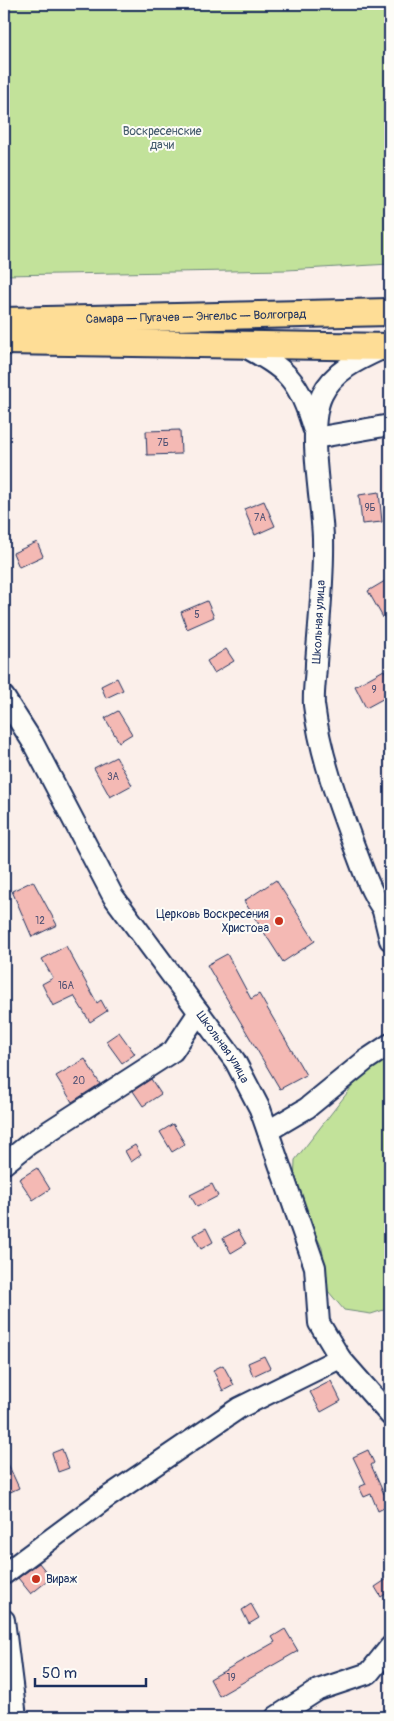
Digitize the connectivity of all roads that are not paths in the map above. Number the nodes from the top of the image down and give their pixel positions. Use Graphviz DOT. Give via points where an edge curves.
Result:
graph roads {
  1 [pos="390,312"];
  2 [pos="4,321"];
  3 [pos="4,341"];
  4 [pos="241,345"];
  5 [pos="388,347"];
  6 [pos="390,425"];
  7 [pos="316,438"];
  8 [pos="4,697"];
  9 [pos="387,914"];
  10 [pos="390,940"];
  11 [pos="199,1012"];
  12 [pos="390,1044"];
  13 [pos="268,1131"];
  14 [pos="4,1164"];
  15 [pos="340,1358"];
  16 [pos="387,1406"];
  17 [pos="4,1574"];
  18 [pos="4,1620"];
  19 [pos="390,1647"];
  20 [pos="16,1717"];
  21 [pos="276,1717"];
  1 -- 2 [label="main road, Самара — Пугачев — Энгельс — Волгоград"];
  3 -- 4 [label="main road, Самара — Пугачев — Энгельс — Волгоград"];
  4 -- 5 [label="main road, Самара — Пугачев — Энгельс — Волгоград"];
  4 -- 7 [label="street" via="272,361 288,375 306,406"];
  5 -- 7 [label="street, Школьная улица" via="350,364 332,380 322,395 317,413"];
  6 -- 7 [label="street"];
  7 -- 9 [label="street, Школьная улица" via="323,539 314,703 327,771 364,873"];
  8 -- 11 [label="street, Школьная улица" via="32,741 114,896"];
  9 -- 10 [label="street, Школьная улица"];
  11 -- 13 [label="street, Школьная улица" via="235,1061"];
  11 -- 14 [label="street" via="173,1051 29,1144"];
  12 -- 13 [label="street" via="307,1108"];
  13 -- 15 [label="street, Школьная улица" via="315,1267 319,1323"];
  15 -- 16 [label="street, Школьная улица"];
  15 -- 17 [label="street" via="239,1408"];
  18 -- 20 [label="street"];
  19 -- 21 [label="street" via="369,1673 318,1690"];
}
